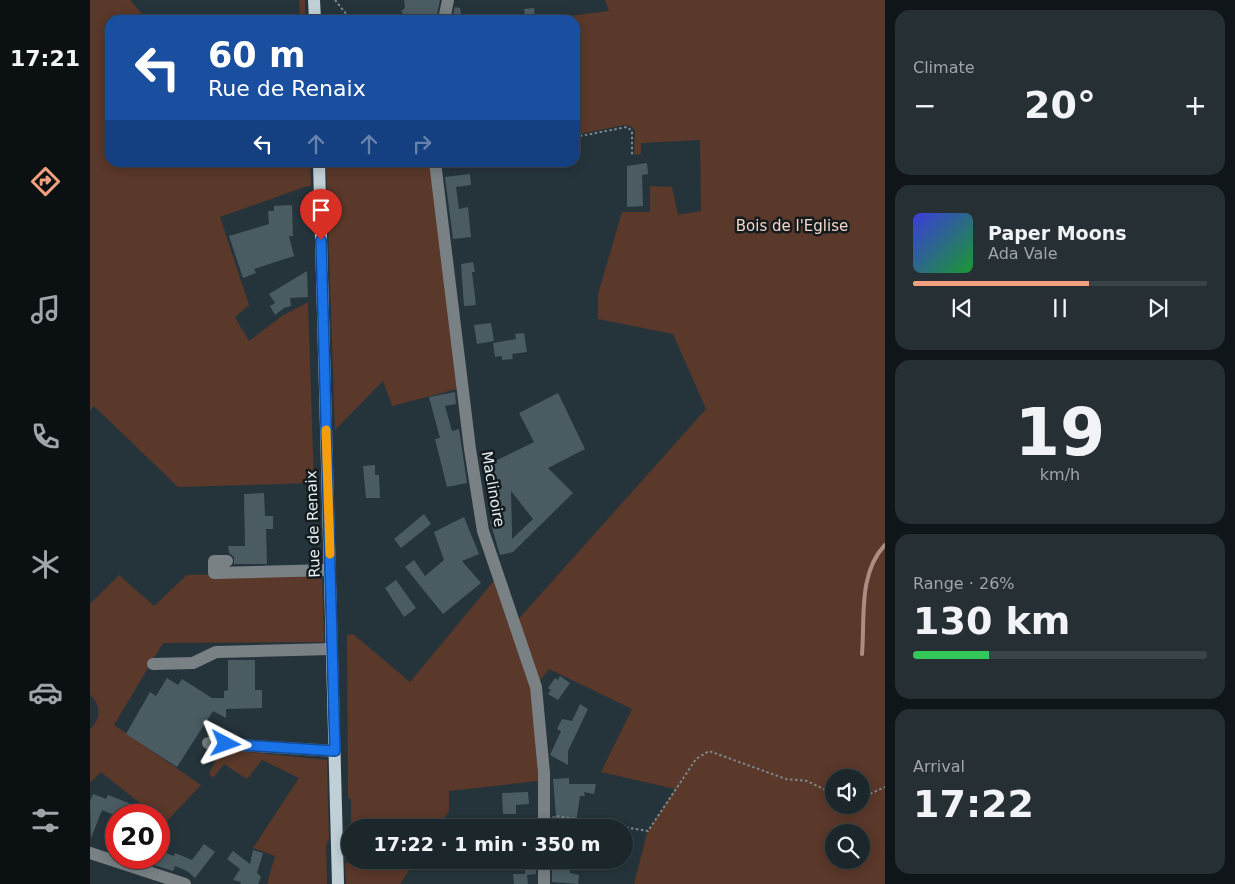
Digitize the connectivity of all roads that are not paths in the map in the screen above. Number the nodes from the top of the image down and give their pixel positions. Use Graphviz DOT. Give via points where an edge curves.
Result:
graph roads {
  1 [pos="314,0"];
  2 [pos="448,0"];
  3 [pos="314,15"];
  4 [pos="445,15"];
  5 [pos="319,167"];
  6 [pos="436,167"];
  7 [pos="227,561"];
  8 [pos="330,570"];
  9 [pos="332,649"];
  10 [pos="153,664"];
  11 [pos="208,743"];
  12 [pos="335,751"];
  13 [pos="544,819"];
  14 [pos="90,852"];
  15 [pos="544,869"];
  16 [pos="185,884"];
  17 [pos="338,884"];
  18 [pos="544,884"];
  1 -- 3 [label="main road"];
  2 -- 4 [label="street"];
  5 -- 8 [label="main road, Rue de Renaix"];
  6 -- 13 [label="street, Maclinoire" via="483,531 536,687 544,773"];
  7 -- 8 [label="street" via="214,561 214,573"];
  8 -- 9 [label="main road, Rue de Renaix"];
  9 -- 10 [label="street" via="216,652 193,663"];
  9 -- 12 [label="main road, Rue de Renaix"];
  11 -- 12 [label="street"];
  12 -- 17 [label="main road, Rue de Renaix"];
  14 -- 16 [label="street"];
  15 -- 18 [label="street"];
}
